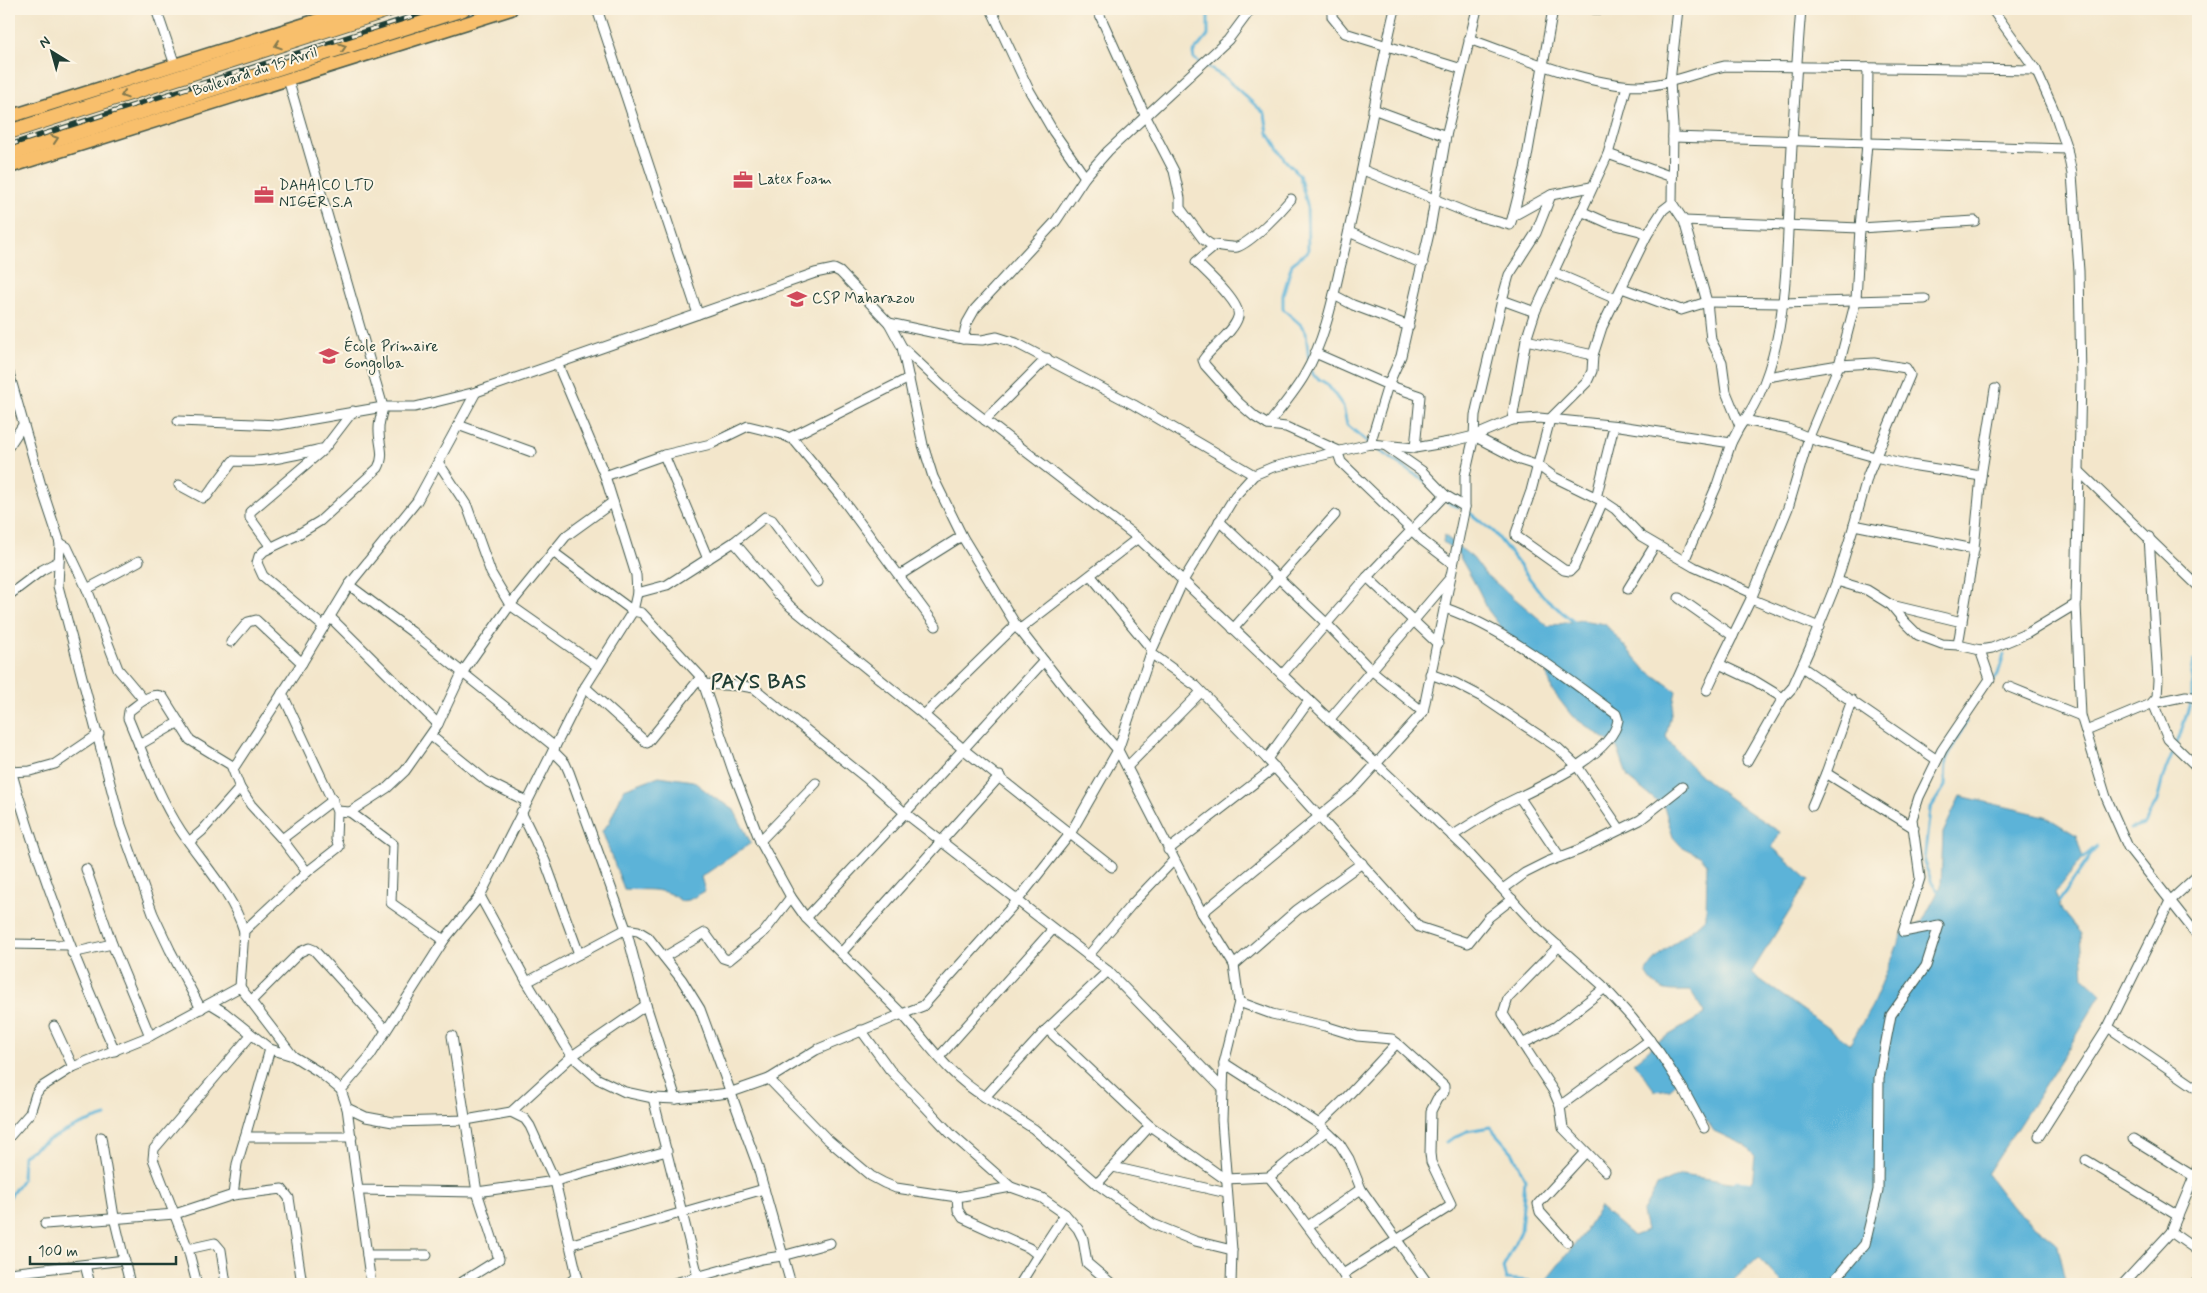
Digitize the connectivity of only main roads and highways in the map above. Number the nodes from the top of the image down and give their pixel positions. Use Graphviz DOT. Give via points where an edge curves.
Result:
graph roads {
  1 [pos="353,9"];
  2 [pos="391,9"];
  3 [pos="463,9"];
  4 [pos="511,9"];
  5 [pos="9,117"];
  6 [pos="9,132"];
  7 [pos="9,154"];
  8 [pos="9,167"];
  1 -- 5 [label="main road, Boulevard du 15 Avril"];
  2 -- 6 [label="highway, Boulevard du 15 Avril, one-way"];
  7 -- 3 [label="highway, Boulevard du 15 Avril, one-way"];
  4 -- 8 [label="main road, Boulevard du 15 Avril"];
}
